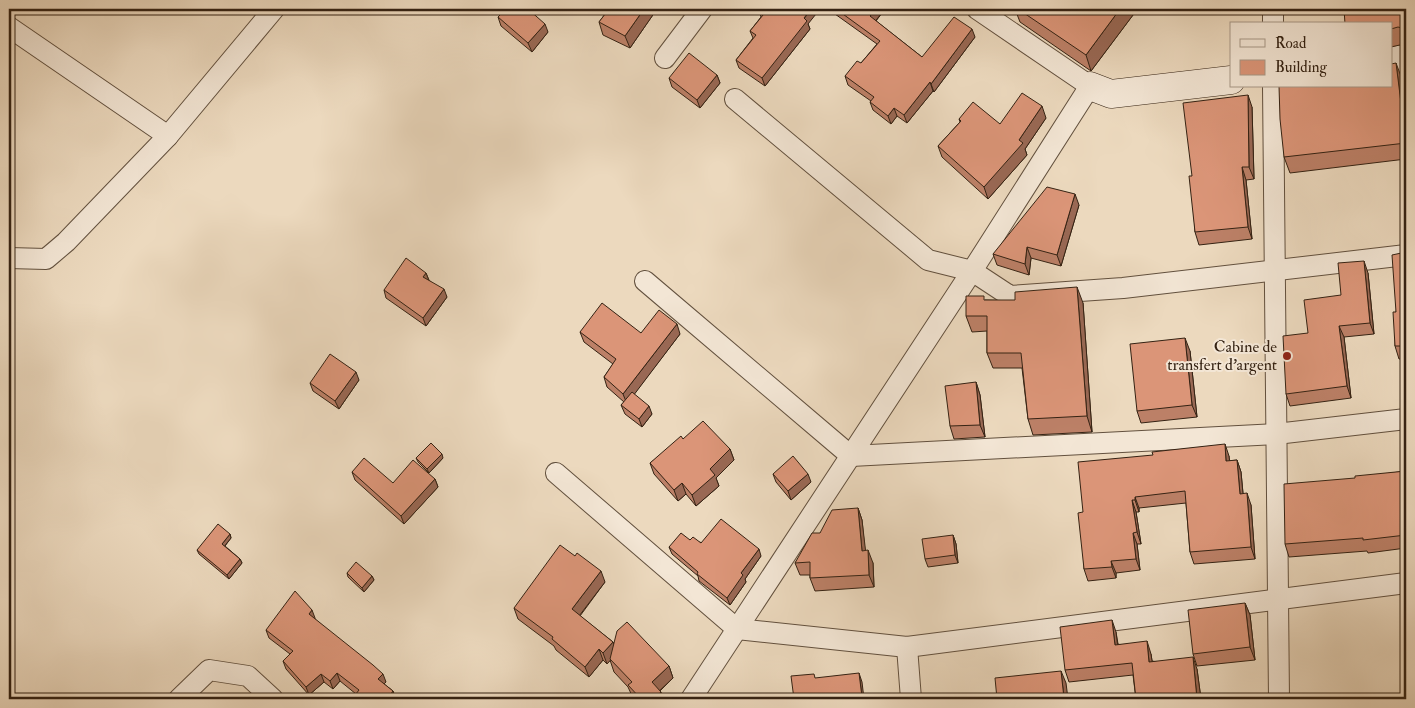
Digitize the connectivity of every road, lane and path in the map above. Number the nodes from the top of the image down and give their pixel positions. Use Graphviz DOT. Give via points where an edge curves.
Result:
graph roads {
  1 [pos="274,9"];
  2 [pos="702,9"];
  3 [pos="977,9"];
  4 [pos="1273,9"];
  5 [pos="1273,22"];
  6 [pos="9,27"];
  7 [pos="665,58"];
  8 [pos="1406,59"];
  9 [pos="1392,61"];
  10 [pos="1230,80"];
  11 [pos="1090,86"];
  12 [pos="1273,88"];
  13 [pos="735,100"];
  14 [pos="168,136"];
  15 [pos="1406,254"];
  16 [pos="9,258"];
  17 [pos="1275,269"];
  18 [pos="972,271"];
  19 [pos="645,281"];
  20 [pos="1406,419"];
  21 [pos="1276,434"];
  22 [pos="851,456"];
  23 [pos="556,473"];
  24 [pos="1406,583"];
  25 [pos="1278,598"];
  26 [pos="737,629"];
  27 [pos="907,647"];
  28 [pos="179,699"];
  29 [pos="273,699"];
  30 [pos="691,699"];
  31 [pos="911,699"];
  32 [pos="1279,699"];
  1 -- 14 [label="street"];
  2 -- 7 [label="street"];
  3 -- 11 [label="street"];
  4 -- 5 [label="street"];
  6 -- 14 [label="street"];
  8 -- 9 [label="street"];
  10 -- 11 [label="street" via="1111,94"];
  11 -- 18 [label="street"];
  12 -- 17 [label="street"];
  13 -- 18 [label="street" via="928,260"];
  14 -- 16 [label="street" via="46,259"];
  15 -- 17 [label="street"];
  17 -- 18 [label="street" via="1123,288 1010,296"];
  17 -- 21 [label="street"];
  18 -- 22 [label="street"];
  19 -- 22 [label="street"];
  20 -- 21 [label="street"];
  21 -- 22 [label="street"];
  21 -- 25 [label="street"];
  22 -- 26 [label="street"];
  23 -- 26 [label="street"];
  24 -- 25 [label="street"];
  25 -- 27 [label="street"];
  25 -- 32 [label="street"];
  26 -- 27 [label="street"];
  26 -- 30 [label="street"];
  27 -- 31 [label="street"];
  28 -- 29 [label="street" via="209,670 248,676"];
}
